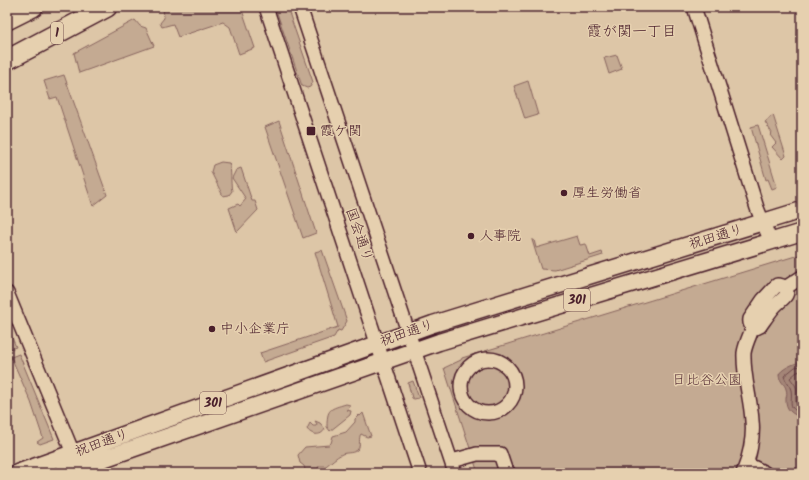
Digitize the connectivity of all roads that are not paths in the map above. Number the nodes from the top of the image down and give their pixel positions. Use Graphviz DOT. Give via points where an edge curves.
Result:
graph roads {
  1 [pos="33,7"];
  2 [pos="107,7"];
  3 [pos="266,7"];
  4 [pos="300,7"];
  5 [pos="694,7"];
  6 [pos="7,20"];
  7 [pos="7,60"];
  8 [pos="802,210"];
  9 [pos="763,222"];
  10 [pos="802,232"];
  11 [pos="771,242"];
  12 [pos="802,277"];
  13 [pos="7,293"];
  14 [pos="408,332"];
  15 [pos="378,343"];
  16 [pos="414,350"];
  17 [pos="384,360"];
  18 [pos="481,360"];
  19 [pos="88,461"];
  20 [pos="453,467"];
  21 [pos="745,468"];
  22 [pos="17,473"];
  23 [pos="63,473"];
  24 [pos="420,473"];
  25 [pos="509,473"];
  26 [pos="764,473"];
  1 -- 6 [label="highway"];
  2 -- 7 [label="highway, 1"];
  3 -- 15 [label="street, 国会通り"];
  4 -- 14 [label="street, 国会通り"];
  5 -- 9 [label="street"];
  8 -- 9 [label="main road, 祝田通り / 301"];
  9 -- 11 [label="street"];
  9 -- 14 [label="main road, 祝田通り / 301"];
  10 -- 11 [label="main road, 祝田通り / 301"];
  11 -- 16 [label="main road, 祝田通り / 301"];
  12 -- 21 [label="street" via="785,288 777,285 763,300 749,322 753,327 744,352 745,378 753,423"];
  13 -- 19 [label="street"];
  14 -- 15 [label="main road, 祝田通り / 301"];
  14 -- 16 [label="street, 国会通り"];
  15 -- 17 [label="street, 国会通り"];
  15 -- 19 [label="main road, 祝田通り / 301"];
  16 -- 17 [label="main road, 祝田通り / 301"];
  16 -- 20 [label="street"];
  17 -- 19 [label="main road, 祝田通り / 301"];
  17 -- 24 [label="street, 国会通り"];
  18 -- 18 [label="street" via="500,362 514,379 515,389 512,398 497,412 487,413 472,408 465,401 461,391 466,371 472,364"];
  19 -- 22 [label="main road, 祝田通り / 301"];
  19 -- 23 [label="main road, 祝田通り / 301"];
  20 -- 25 [label="street" via="477,454 500,454"];
  21 -- 26 [label="street"];
}
